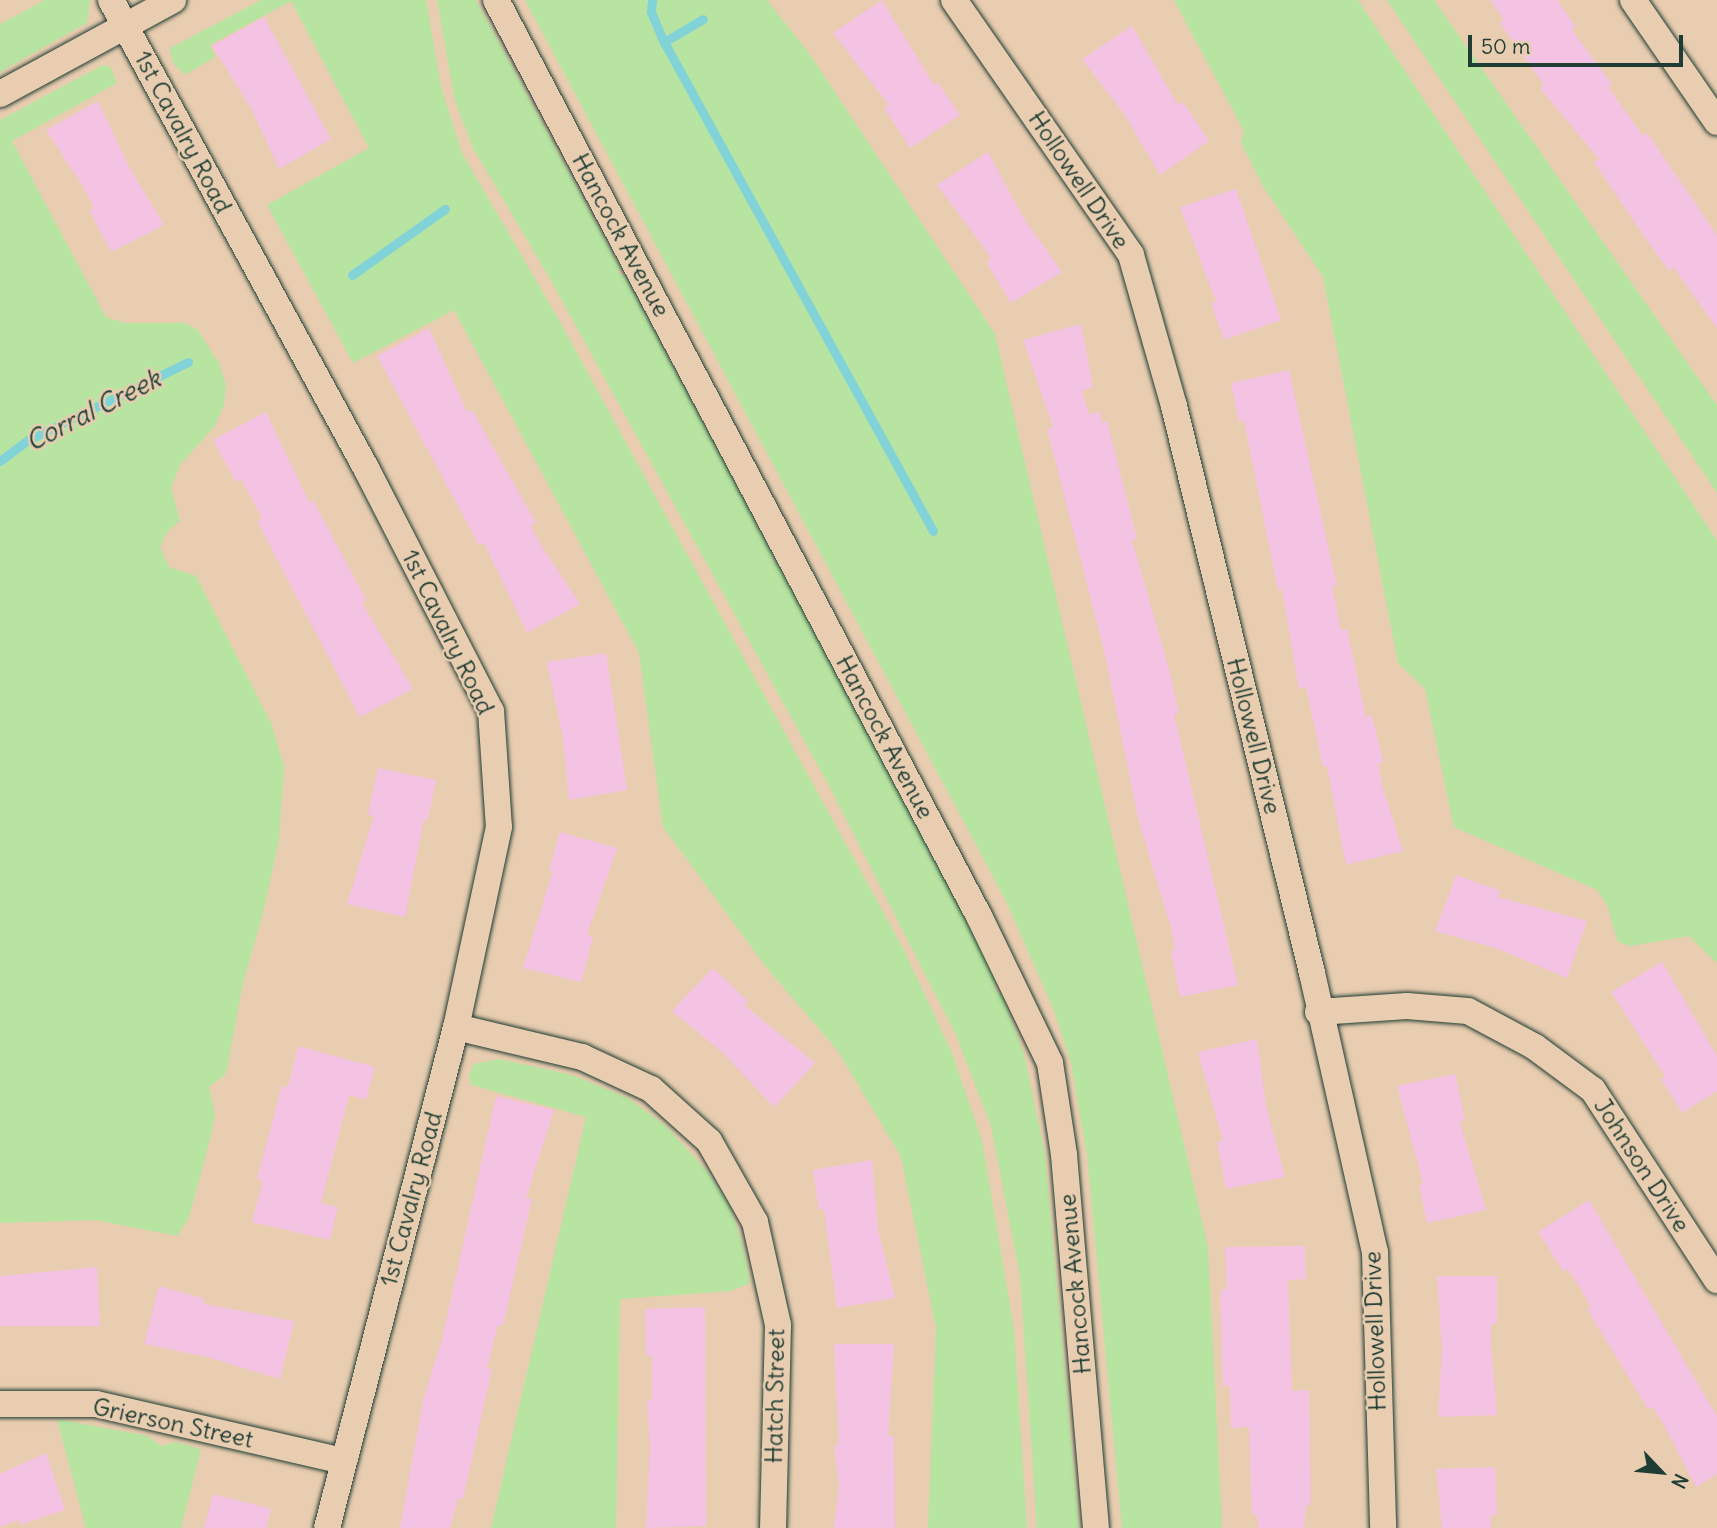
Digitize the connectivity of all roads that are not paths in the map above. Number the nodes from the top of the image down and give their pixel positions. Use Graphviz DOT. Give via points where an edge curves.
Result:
graph roads {
  1 [pos="111,0"];
  2 [pos="173,0"];
  3 [pos="496,0"];
  4 [pos="954,0"];
  5 [pos="1633,0"];
  6 [pos="127,26"];
  7 [pos="0,94"];
  8 [pos="1717,122"];
  9 [pos="1318,1012"];
  10 [pos="456,1027"];
  11 [pos="1717,1280"];
  12 [pos="0,1404"];
  13 [pos="343,1461"];
  14 [pos="327,1528"];
  15 [pos="773,1528"];
  16 [pos="1096,1528"];
  17 [pos="1383,1528"];
  1 -- 6 [label="street, 1st Cavalry Road"];
  2 -- 6 [label="street"];
  3 -- 16 [label="street, Hancock Avenue" via="966,892 1050,1063 1064,1155"];
  4 -- 9 [label="street, Hollowell Drive" via="1131,255 1177,419"];
  5 -- 8 [label="street"];
  6 -- 7 [label="street"];
  6 -- 10 [label="street, 1st Cavalry Road" via="491,711 499,827"];
  9 -- 11 [label="street, Johnson Drive" via="1407,1006 1468,1011 1535,1047 1593,1090"];
  9 -- 17 [label="street, Hollowell Drive" via="1375,1252"];
  10 -- 13 [label="street, 1st Cavalry Road"];
  10 -- 15 [label="street, Hatch Street" via="582,1057 651,1089 709,1141 755,1222 778,1325"];
  12 -- 13 [label="street, Grierson Street" via="96,1404"];
  13 -- 14 [label="street, 1st Cavalry Road"];
}
